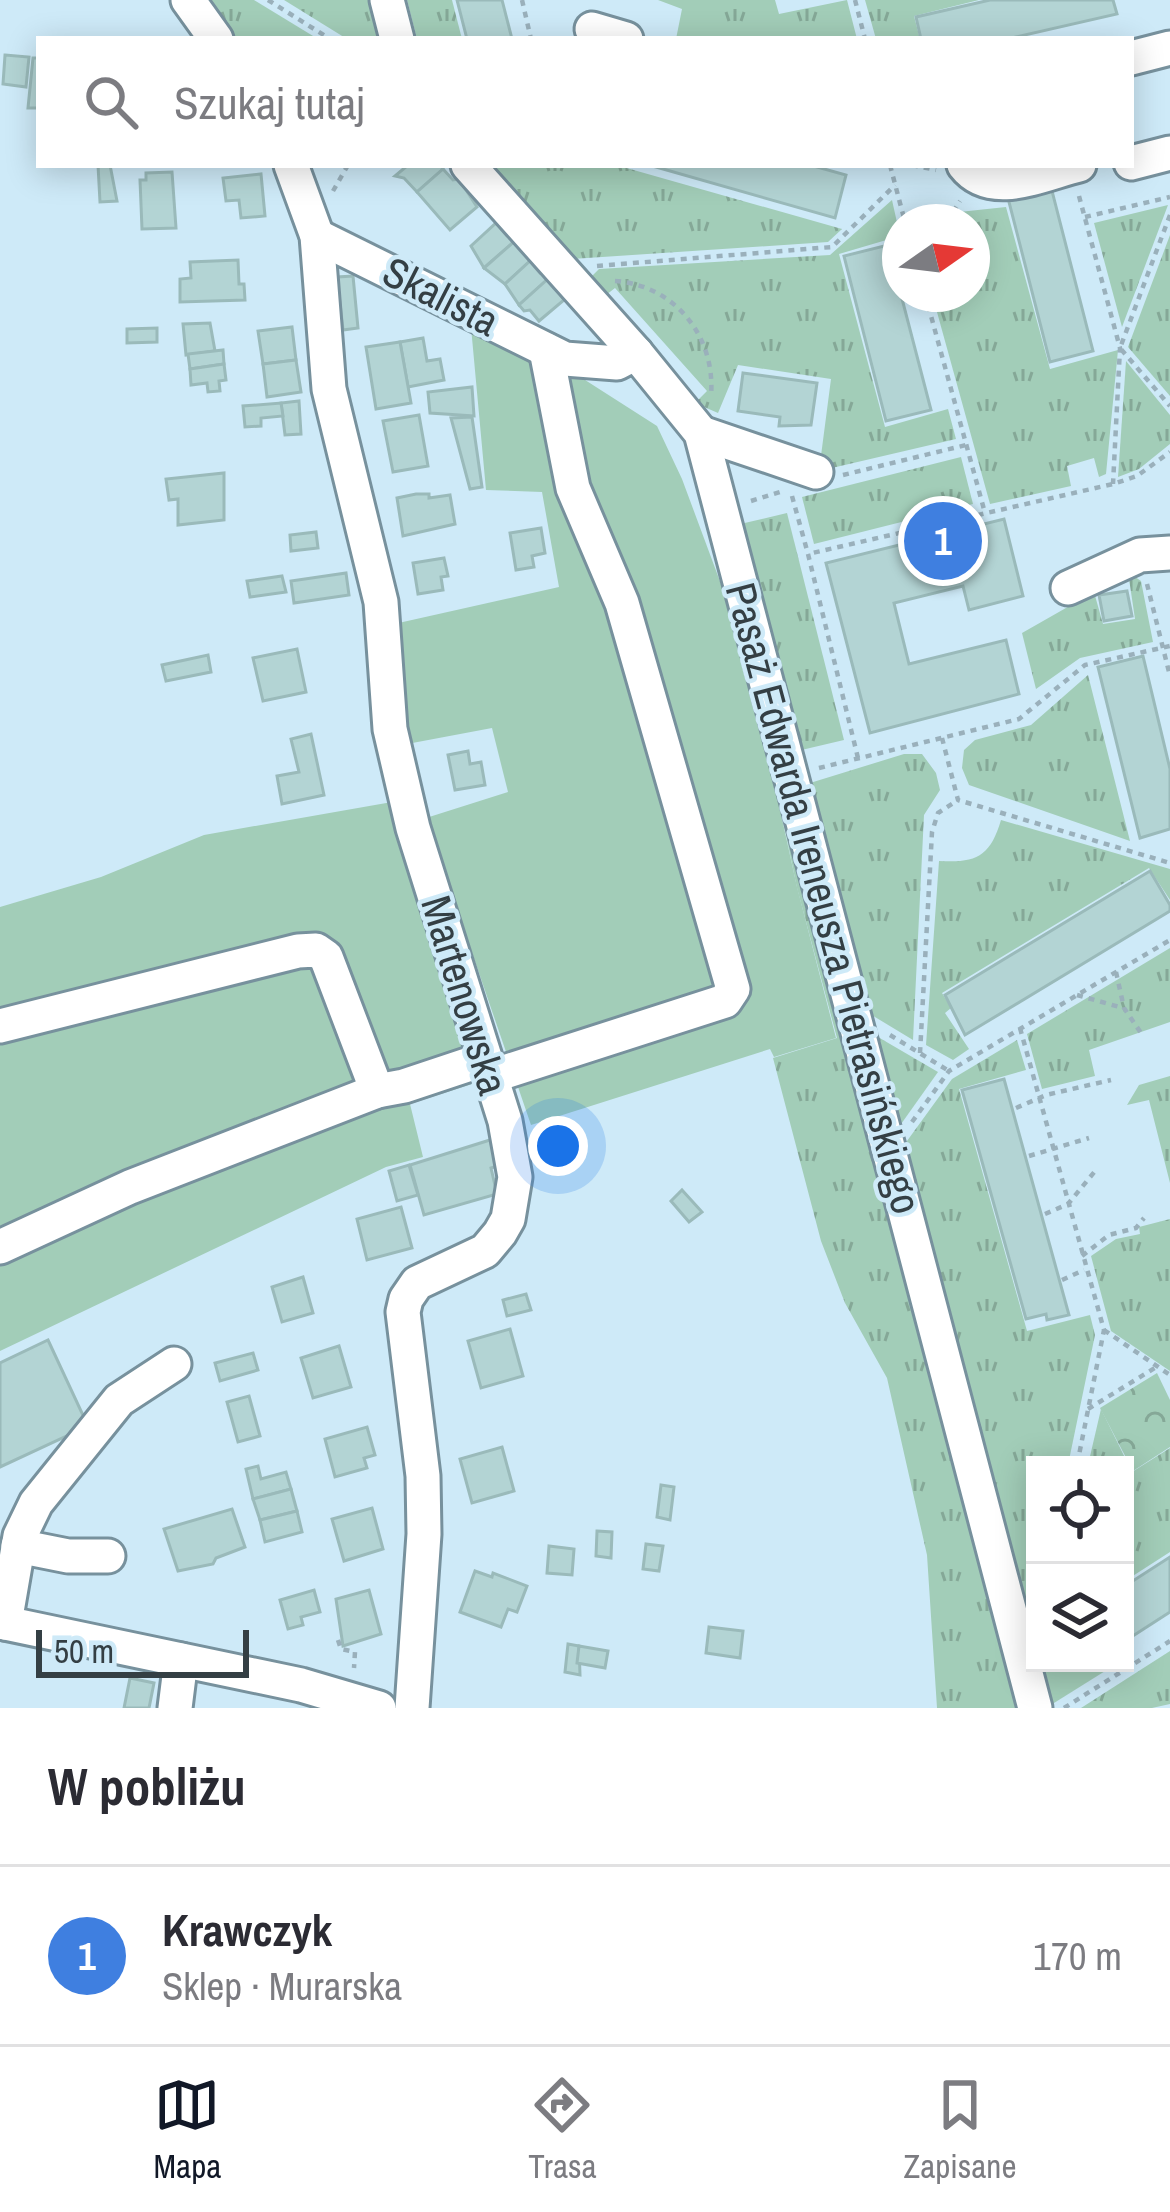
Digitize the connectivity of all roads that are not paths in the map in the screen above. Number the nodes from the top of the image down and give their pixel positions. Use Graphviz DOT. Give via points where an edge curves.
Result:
graph roads {
  1 [pos="188,0"];
  2 [pos="387,0"];
  3 [pos="592,29"];
  4 [pos="214,36"];
  5 [pos="396,36"];
  6 [pos="616,36"];
  7 [pos="1170,48"];
  8 [pos="1134,57"];
  9 [pos="1170,153"];
  10 [pos="1134,162"];
  11 [pos="292,168"];
  12 [pos="471,168"];
  13 [pos="966,168"];
  14 [pos="1070,168"];
  15 [pos="317,236"];
  16 [pos="546,350"];
  17 [pos="636,353"];
  18 [pos="701,433"];
  19 [pos="803,481"];
  20 [pos="1155,554"];
  21 [pos="1069,588"];
  22 [pos="0,1025"];
  23 [pos="488,1068"];
  24 [pos="377,1091"];
  25 [pos="0,1247"];
  26 [pos="174,1364"];
  27 [pos="11,1552"];
  28 [pos="108,1556"];
  29 [pos="2,1622"];
  30 [pos="181,1660"];
  31 [pos="299,1696"];
  32 [pos="175,1708"];
  33 [pos="379,1708"];
  34 [pos="412,1708"];
  35 [pos="1035,1708"];
  1 -- 4 [label="street"];
  2 -- 5 [label="street"];
  3 -- 6 [label="street"];
  7 -- 8 [label="street"];
  9 -- 10 [label="street"];
  11 -- 15 [label="street"];
  12 -- 17 [label="street, Pasaż Edwarda Ireneusza Pietrasińskiego"];
  13 -- 14 [label="street" via="1000,184"];
  15 -- 16 [label="street, Skalista"];
  15 -- 23 [label="street, Martenowska" via="329,389 381,602 390,729"];
  16 -- 17 [label="street, Skalista" via="593,363"];
  16 -- 23 [label="street" via="573,488 622,603 733,989 725,1001"];
  17 -- 18 [label="street, Pasaż Edwarda Ireneusza Pietrasińskiego"];
  18 -- 19 [label="street"];
  18 -- 35 [label="street, Pasaż Edwarda Ireneusza Pietrasińskiego"];
  20 -- 21 [label="street"];
  22 -- 24 [label="street" via="316,950 326,957"];
  23 -- 24 [label="street"];
  23 -- 34 [label="street, Martenowska" via="513,1151 508,1219 485,1251 418,1283 403,1312 423,1476"];
  24 -- 25 [label="street"];
  26 -- 27 [label="street" via="119,1400 36,1504"];
  27 -- 28 [label="street"];
  27 -- 29 [label="street"];
  29 -- 30 [label="street"];
  30 -- 31 [label="street"];
  30 -- 32 [label="street"];
  31 -- 33 [label="street"];
}
